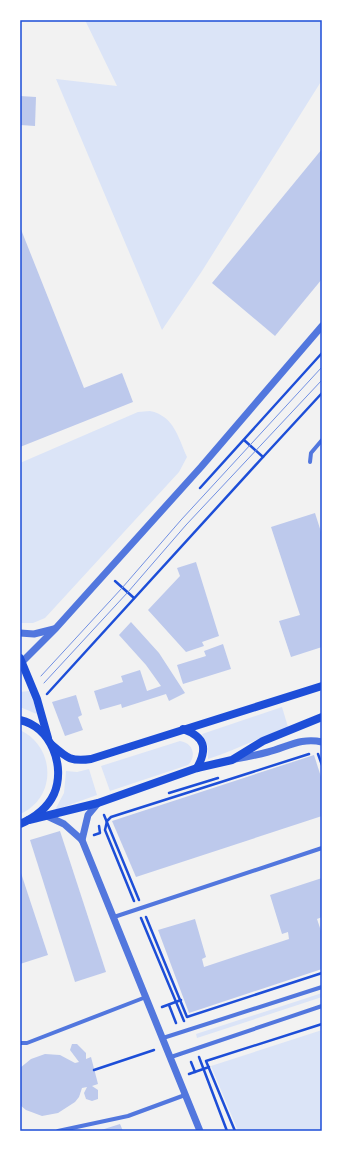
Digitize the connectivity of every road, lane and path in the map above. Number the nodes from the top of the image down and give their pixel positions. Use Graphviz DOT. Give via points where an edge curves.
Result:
graph roads {
  1 [pos="322,326"];
  2 [pos="322,353"];
  3 [pos="322,393"];
  4 [pos="244,440"];
  5 [pos="322,440"];
  6 [pos="240,445"];
  7 [pos="263,457"];
  8 [pos="310,462"];
  9 [pos="115,581"];
  10 [pos="134,598"];
  11 [pos="56,628"];
  12 [pos="20,633"];
  13 [pos="21,661"];
  14 [pos="322,686"];
  15 [pos="44,697"];
  16 [pos="322,717"];
  17 [pos="20,720"];
  18 [pos="183,729"];
  19 [pos="50,742"];
  20 [pos="322,742"];
  21 [pos="321,750"];
  22 [pos="317,751"];
  23 [pos="232,760"];
  24 [pos="322,765"];
  25 [pos="197,768"];
  26 [pos="222,776"];
  27 [pos="161,795"];
  28 [pos="98,803"];
  29 [pos="109,812"];
  30 [pos="104,815"];
  31 [pos="47,816"];
  32 [pos="101,819"];
  33 [pos="29,820"];
  34 [pos="107,821"];
  35 [pos="99,823"];
  36 [pos="20,824"];
  37 [pos="91,836"];
  38 [pos="82,840"];
  39 [pos="322,848"];
  40 [pos="140,901"];
  41 [pos="137,909"];
  42 [pos="146,915"];
  43 [pos="114,917"];
  44 [pos="322,973"];
  45 [pos="322,987"];
  46 [pos="146,997"];
  47 [pos="181,1000"];
  48 [pos="176,1002"];
  49 [pos="169,1005"];
  50 [pos="322,1006"];
  51 [pos="160,1008"];
  52 [pos="322,1024"];
  53 [pos="177,1026"];
  54 [pos="186,1026"];
  55 [pos="163,1038"];
  56 [pos="20,1043"];
  57 [pos="166,1046"];
  58 [pos="198,1055"];
  59 [pos="171,1056"];
  60 [pos="191,1062"];
  61 [pos="209,1067"];
  62 [pos="204,1069"];
  63 [pos="94,1070"];
  64 [pos="195,1072"];
  65 [pos="187,1075"];
  66 [pos="185,1095"];
  67 [pos="58,1131"];
  68 [pos="200,1131"];
  69 [pos="227,1131"];
  70 [pos="235,1131"];
  1 -- 11 [label="street" via="201,467"];
  2 -- 4 [label="path"];
  3 -- 7 [label="path"];
  4 -- 6 [label="path"];
  4 -- 7 [label="path"];
  5 -- 8 [label="street" via="311,453"];
  7 -- 10 [label="path"];
  9 -- 10 [label="path"];
  10 -- 15 [label="path"];
  11 -- 12 [label="street" via="34,634"];
  11 -- 13 [label="street"];
  13 -- 19 [label="main road"];
  14 -- 18 [label="main road"];
  16 -- 23 [label="main road" via="263,741"];
  17 -- 19 [label="main road" via="38,729"];
  18 -- 19 [label="main road" via="84,760 68,758"];
  18 -- 25 [label="main road" via="200,737 203,744 204,752"];
  19 -- 33 [label="main road" via="57,758 58,776 54,794 44,809"];
  20 -- 23 [label="street" via="302,740 268,752"];
  21 -- 22 [label="path"];
  22 -- 24 [label="path"];
  22 -- 34 [label="path" via="111,817"];
  23 -- 25 [label="main road"];
  25 -- 28 [label="main road"];
  26 -- 27 [label="path"];
  28 -- 31 [label="main road"];
  28 -- 38 [label="street" via="88,815"];
  29 -- 30 [label="path"];
  30 -- 32 [label="path"];
  30 -- 34 [label="path"];
  31 -- 33 [label="main road"];
  31 -- 38 [label="street" via="64,824"];
  33 -- 36 [label="main road"];
  34 -- 40 [label="path"];
  34 -- 41 [label="path" via="105,830"];
  35 -- 37 [label="path" via="100,833"];
  38 -- 43 [label="street"];
  39 -- 41 [label="street"];
  41 -- 43 [label="street"];
  41 -- 48 [label="path"];
  42 -- 47 [label="path"];
  43 -- 46 [label="street"];
  44 -- 47 [label="path" via="187,1017"];
  45 -- 55 [label="street"];
  46 -- 55 [label="street"];
  46 -- 56 [label="street" via="27,1043"];
  47 -- 48 [label="path"];
  48 -- 49 [label="path"];
  48 -- 54 [label="path"];
  49 -- 51 [label="path"];
  49 -- 53 [label="path"];
  50 -- 59 [label="street"];
  52 -- 61 [label="path" via="206,1061"];
  55 -- 57 [label="street"];
  57 -- 59 [label="street"];
  57 -- 63 [label="path"];
  58 -- 62 [label="path"];
  59 -- 66 [label="street"];
  60 -- 64 [label="path"];
  61 -- 62 [label="path"];
  61 -- 70 [label="path"];
  62 -- 64 [label="path"];
  62 -- 69 [label="path"];
  64 -- 65 [label="path"];
  66 -- 67 [label="street" via="128,1116"];
  66 -- 68 [label="street"];
}
